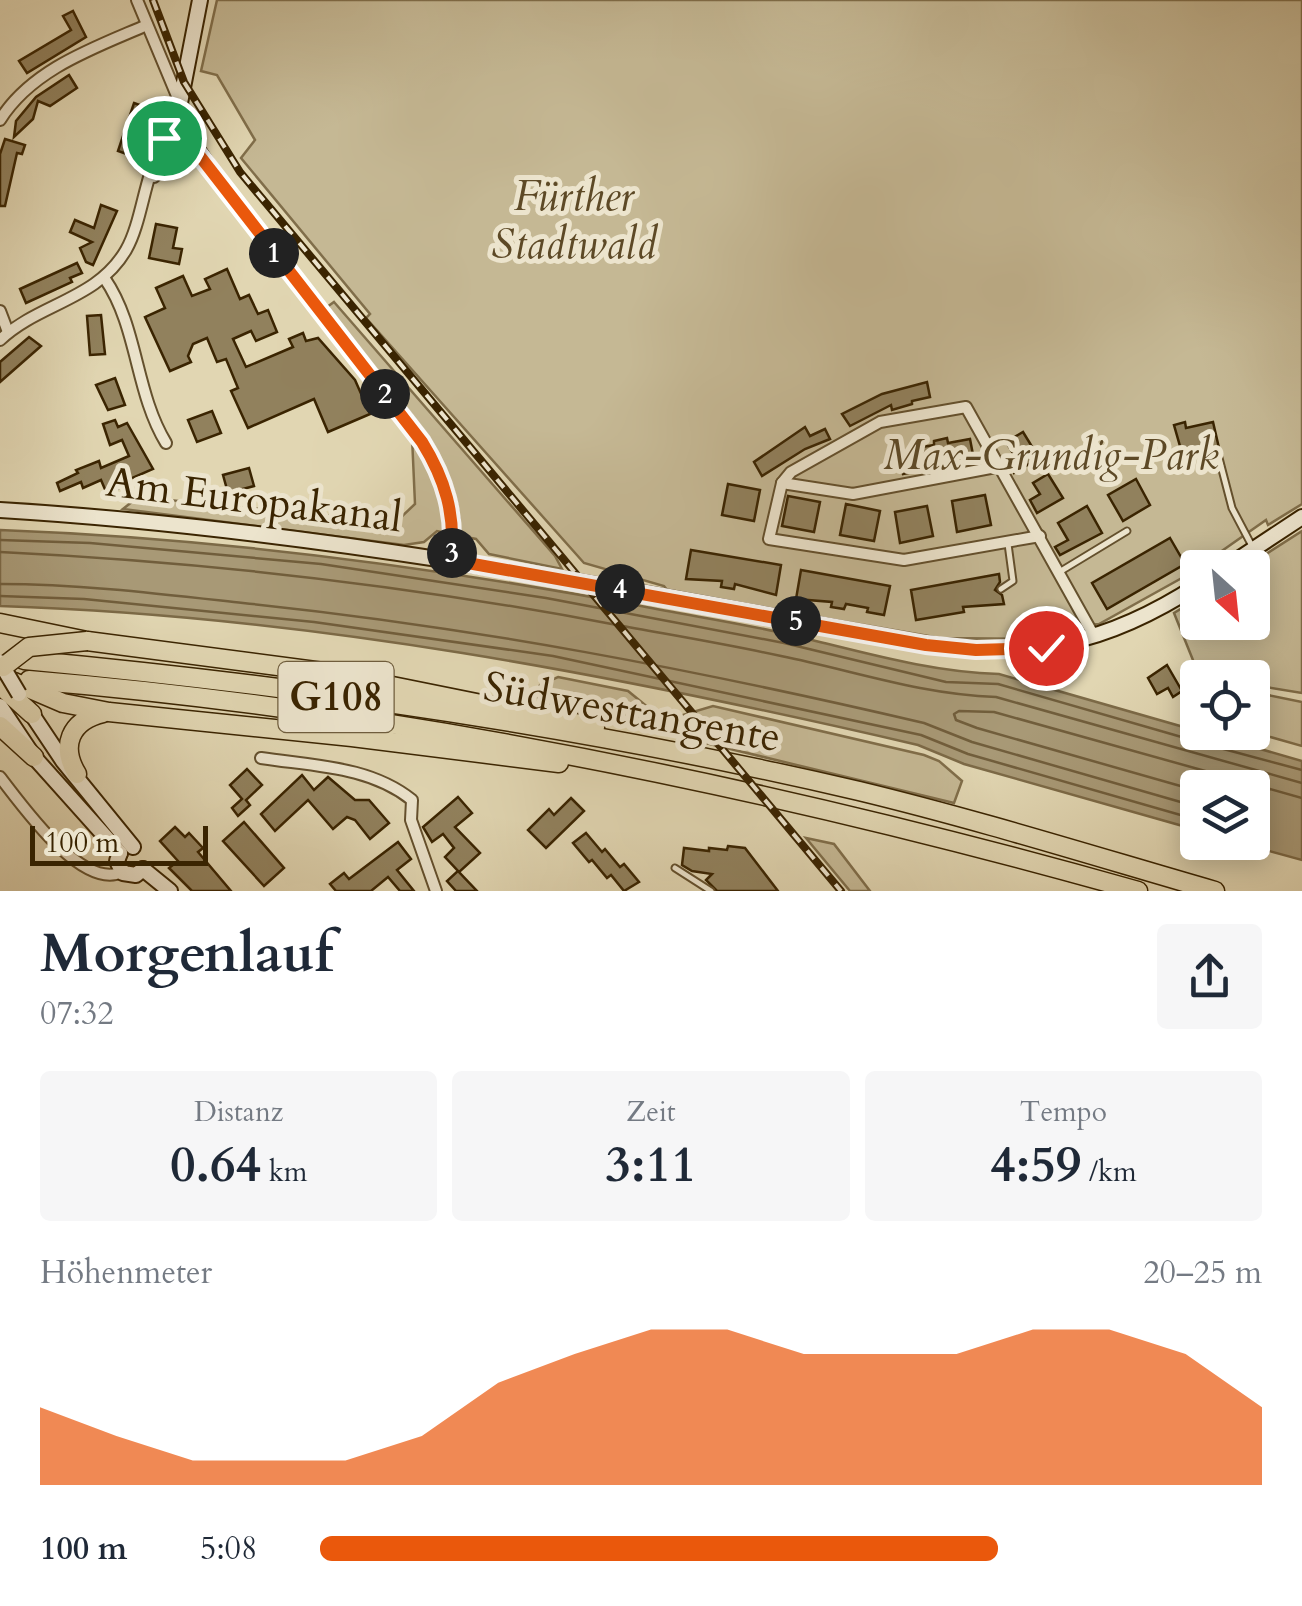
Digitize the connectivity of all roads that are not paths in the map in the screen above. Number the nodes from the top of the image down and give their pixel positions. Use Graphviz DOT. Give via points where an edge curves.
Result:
graph roads {
  1 [pos="137,0"];
  2 [pos="200,0"];
  3 [pos="146,25"];
  4 [pos="180,103"];
  5 [pos="0,120"];
  6 [pos="182,124"];
  7 [pos="162,141"];
  8 [pos="199,155"];
  9 [pos="175,161"];
  10 [pos="150,181"];
  11 [pos="105,279"];
  12 [pos="0,311"];
  13 [pos="4,336"];
  14 [pos="166,443"];
  15 [pos="1219,458"];
  16 [pos="1000,466"];
  17 [pos="782,483"];
  18 [pos="0,510"];
  19 [pos="1302,517"];
  20 [pos="1127,531"];
  21 [pos="1040,536"];
  22 [pos="1008,542"];
  23 [pos="1254,548"];
  24 [pos="1251,550"];
  25 [pos="451,560"];
  26 [pos="1061,570"];
  27 [pos="1001,588"];
  28 [pos="1180,597"];
  29 [pos="0,623"];
  30 [pos="1094,636"];
  31 [pos="90,641"];
  32 [pos="24,660"];
  33 [pos="7,688"];
  34 [pos="109,712"];
  35 [pos="32,714"];
  36 [pos="646,746"];
  37 [pos="34,757"];
  38 [pos="261,758"];
  39 [pos="625,766"];
  40 [pos="77,774"];
  41 [pos="0,777"];
  42 [pos="126,850"];
  43 [pos="675,868"];
  44 [pos="143,869"];
  45 [pos="122,872"];
  46 [pos="170,891"];
  47 [pos="436,891"];
  48 [pos="712,891"];
  49 [pos="1138,891"];
  50 [pos="1215,891"];
  1 -- 3 [label="street"];
  2 -- 4 [label="main road"];
  3 -- 4 [label="street"];
  3 -- 5 [label="street" via="44,76"];
  4 -- 6 [label="main road"];
  6 -- 7 [label="street"];
  6 -- 8 [label="main road"];
  7 -- 9 [label="street"];
  7 -- 10 [label="street"];
  8 -- 9 [label="street"];
  8 -- 25 [label="main road" via="422,442 446,489"];
  9 -- 10 [label="street"];
  10 -- 11 [label="street" via="131,240"];
  11 -- 13 [label="street"];
  11 -- 14 [label="street" via="123,310 150,417"];
  12 -- 13 [label="street"];
  15 -- 23 [label="lane" via="1232,508"];
  16 -- 17 [label="street" via="853,494"];
  16 -- 17 [label="street" via="966,407 880,422"];
  16 -- 21 [label="street"];
  17 -- 22 [label="street" via="769,538 904,560"];
  18 -- 25 [label="main road, Am Europakanal" via="210,527"];
  19 -- 23 [label="main road"];
  20 -- 26 [label="lane"];
  21 -- 22 [label="street"];
  21 -- 26 [label="street"];
  22 -- 27 [label="lane" via="1014,581"];
  23 -- 24 [label="main road"];
  25 -- 30 [label="main road, Am Europakanal" via="926,645 1022,651"];
  26 -- 30 [label="street"];
  28 -- 30 [label="main road, Am Europakanal"];
  29 -- 31 [label="highway, bridge"];
  31 -- 33 [label="highway, bridge" via="28,647"];
  31 -- 36 [label="highway" via="323,672 613,731"];
  32 -- 36 [label="highway, Südwesttangente / G108" via="191,675"];
  33 -- 34 [label="highway"];
  33 -- 35 [label="highway"];
  33 -- 37 [label="highway"];
  33 -- 39 [label="highway, Südwesttangente / G108" via="316,712"];
  34 -- 39 [label="highway" via="546,763"];
  34 -- 40 [label="highway" via="87,718 71,733 67,753"];
  35 -- 40 [label="main road"];
  36 -- 50 [label="highway, Südwesttangente / G108" via="860,792"];
  37 -- 42 [label="main road"];
  38 -- 47 [label="street" via="370,775 412,800 411,820"];
  39 -- 49 [label="highway, Südwesttangente / G108"];
  40 -- 42 [label="main road"];
  41 -- 45 [label="street" via="85,876 108,880"];
  42 -- 44 [label="main road" via="144,855"];
  42 -- 45 [label="main road" via="117,861"];
  43 -- 48 [label="lane"];
  44 -- 45 [label="main road" via="132,876"];
  44 -- 46 [label="main road"];
}
